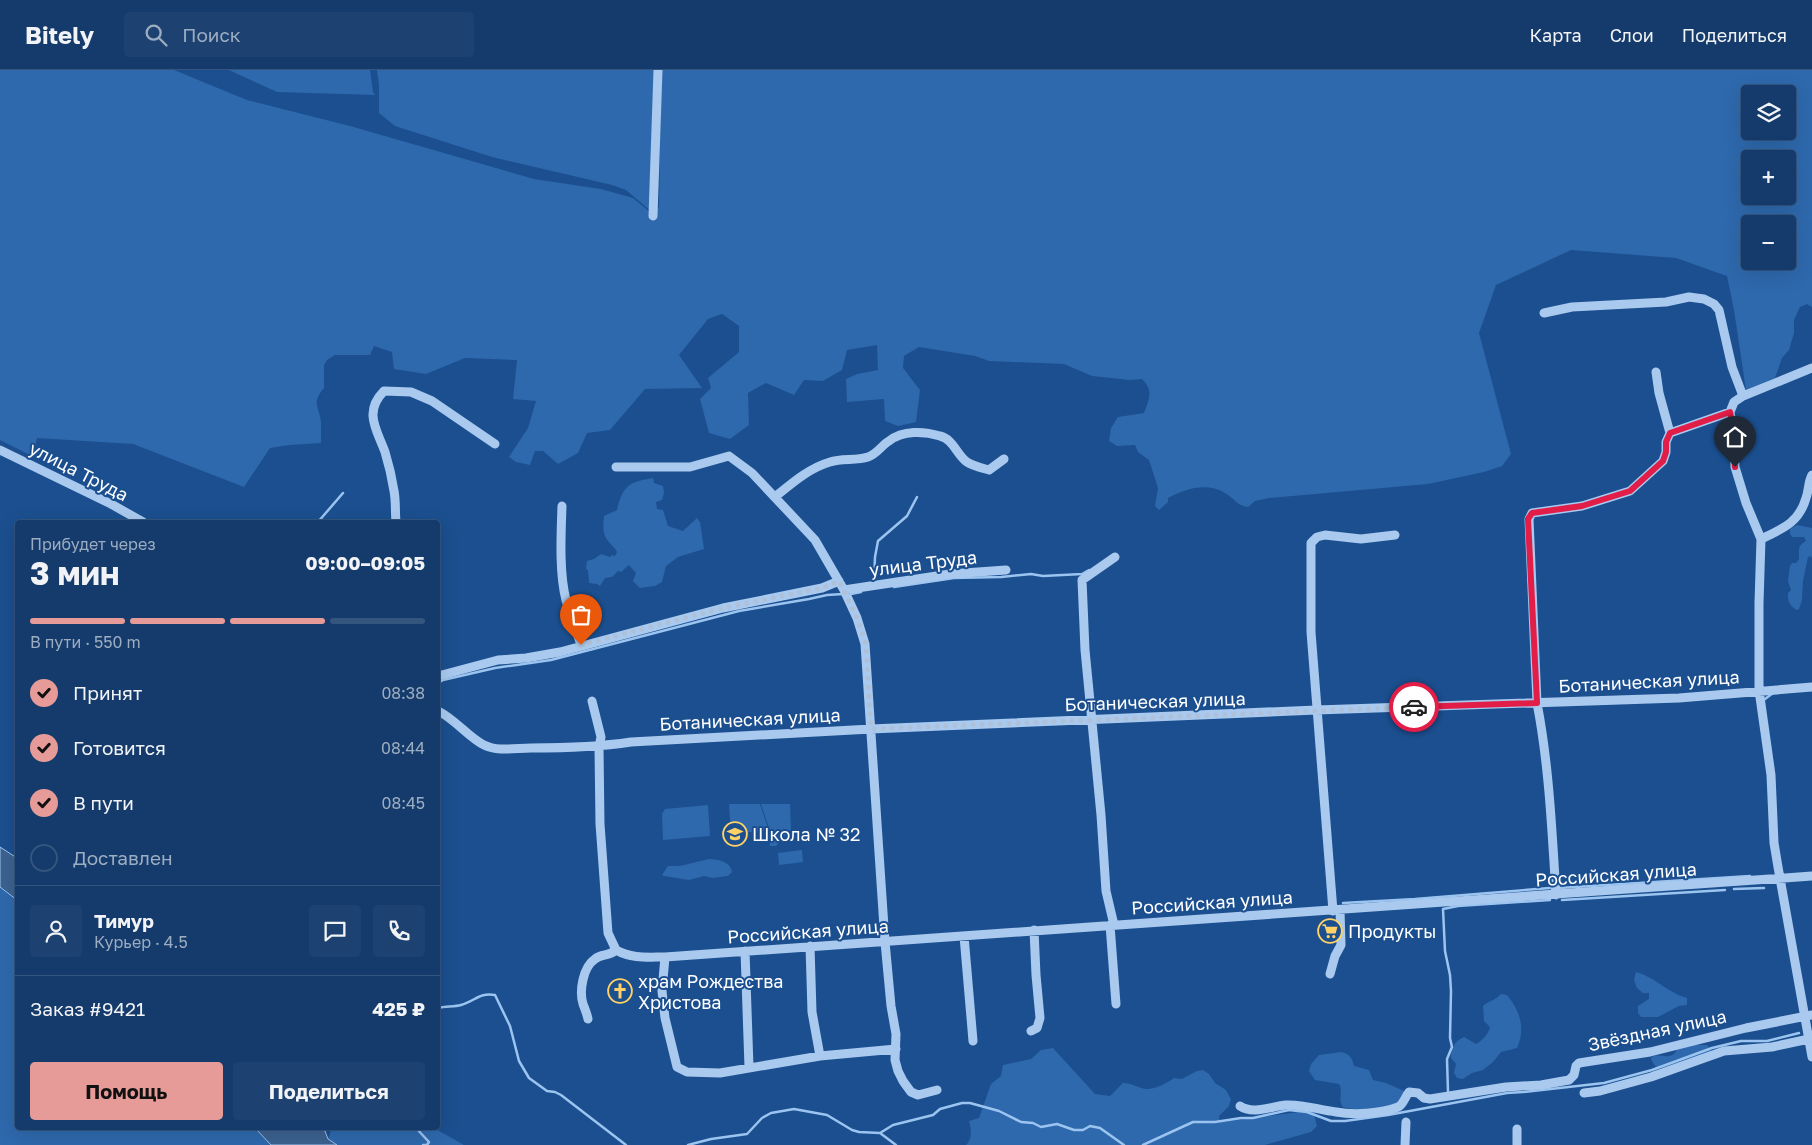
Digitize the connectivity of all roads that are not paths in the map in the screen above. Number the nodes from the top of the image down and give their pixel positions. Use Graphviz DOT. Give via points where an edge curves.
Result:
graph roads {
  1 [pos="658,70"];
  2 [pos="653,216"];
  3 [pos="1544,313"];
  4 [pos="1812,368"];
  5 [pos="1656,372"];
  6 [pos="1743,396"];
  7 [pos="1730,412"];
  8 [pos="1670,433"];
  9 [pos="495,444"];
  10 [pos="0,450"];
  11 [pos="1004,460"];
  12 [pos="616,468"];
  13 [pos="1812,475"];
  14 [pos="775,497"];
  15 [pos="562,506"];
  16 [pos="139,520"];
  17 [pos="396,520"];
  18 [pos="1395,535"];
  19 [pos="1761,539"];
  20 [pos="1115,557"];
  21 [pos="1006,570"];
  22 [pos="839,581"];
  23 [pos="844,590"];
  24 [pos="581,645"];
  25 [pos="440,675"];
  26 [pos="1812,687"];
  27 [pos="1759,690"];
  28 [pos="592,701"];
  29 [pos="1537,703"];
  30 [pos="1316,710"];
  31 [pos="440,712"];
  32 [pos="1091,720"];
  33 [pos="871,729"];
  34 [pos="599,747"];
  35 [pos="1812,876"];
  36 [pos="1780,878"];
  37 [pos="1556,894"];
  38 [pos="1337,910"];
  39 [pos="1112,925"];
  40 [pos="1034,930"];
  41 [pos="964,936"];
  42 [pos="885,942"];
  43 [pos="810,946"];
  44 [pos="616,950"];
  45 [pos="745,951"];
  46 [pos="665,957"];
  47 [pos="1330,974"];
  48 [pos="1116,1004"];
  49 [pos="1808,1015"];
  50 [pos="588,1019"];
  51 [pos="1031,1031"];
  52 [pos="1809,1039"];
  53 [pos="973,1041"];
  54 [pos="896,1049"];
  55 [pos="820,1056"];
  56 [pos="1812,1057"];
  57 [pos="749,1067"];
  58 [pos="938,1090"];
  59 [pos="1584,1093"];
  60 [pos="1240,1106"];
  61 [pos="1406,1122"];
  62 [pos="1517,1129"];
  63 [pos="1406,1145"];
  64 [pos="1517,1145"];
  1 -- 2 [label="street"];
  3 -- 6 [label="street" via="1572,307 1666,302 1689,297 1704,299 1719,310 1732,368"];
  4 -- 6 [label="street"];
  5 -- 8 [label="street"];
  6 -- 7 [label="street" via="1734,402"];
  7 -- 8 [label="street"];
  7 -- 19 [label="street" via="1735,467"];
  8 -- 29 [label="street" via="1663,461 1630,491 1582,506 1532,513 1528,519"];
  9 -- 17 [label="street" via="432,401 411,392 384,391 374,403 373,418 394,492"];
  10 -- 16 [label="street, улица Труда"];
  11 -- 14 [label="street" via="989,470 966,462 942,436 910,432 899,434 877,453 867,457 821,465"];
  12 -- 14 [label="street" via="690,467 729,456 752,473"];
  13 -- 19 [label="street" via="1805,503 1795,520"];
  14 -- 22 [label="street" via="815,540"];
  15 -- 24 [label="street" via="563,582"];
  18 -- 30 [label="street" via="1361,539 1325,535 1311,543 1311,632"];
  19 -- 27 [label="street"];
  20 -- 32 [label="street" via="1082,580"];
  21 -- 23 [label="street, улица Труда" via="950,574"];
  22 -- 23 [label="street"];
  22 -- 24 [label="street" via="822,588 723,608"];
  23 -- 33 [label="street" via="866,644"];
  24 -- 25 [label="street" via="560,652 470,666"];
  26 -- 27 [label="street, Ботаническая улица"];
  27 -- 29 [label="street, Ботаническая улица" via="1679,698"];
  27 -- 36 [label="street"];
  28 -- 34 [label="street" via="601,737"];
  29 -- 30 [label="street, Ботаническая улица"];
  29 -- 37 [label="street"];
  30 -- 32 [label="street, Ботаническая улица"];
  30 -- 38 [label="street"];
  31 -- 34 [label="street, Ботаническая улица" via="484,745 500,749"];
  32 -- 33 [label="street, Ботаническая улица"];
  32 -- 39 [label="street" via="1106,891"];
  33 -- 34 [label="street, Ботаническая улица" via="632,742"];
  33 -- 42 [label="street"];
  34 -- 44 [label="street" via="600,824 608,933"];
  35 -- 36 [label="street, Российская улица"];
  36 -- 37 [label="street, Российская улица"];
  36 -- 49 [label="street"];
  37 -- 38 [label="street, Российская улица"];
  38 -- 39 [label="street, Российская улица"];
  38 -- 47 [label="street" via="1341,945"];
  39 -- 40 [label="street, Российская улица"];
  39 -- 48 [label="street"];
  40 -- 41 [label="street, Российская улица"];
  40 -- 51 [label="street" via="1040,1018 1037,1028"];
  41 -- 42 [label="street, Российская улица"];
  41 -- 53 [label="street"];
  42 -- 43 [label="street, Российская улица"];
  42 -- 54 [label="street"];
  43 -- 45 [label="street, Российская улица"];
  43 -- 55 [label="street" via="812,1012"];
  44 -- 46 [label="street, Российская улица" via="635,957"];
  44 -- 50 [label="street" via="595,959 586,970 582,1002"];
  45 -- 46 [label="street, Российская улица"];
  45 -- 57 [label="street"];
  46 -- 57 [label="street" via="662,991 677,1067 686,1072 720,1073"];
  49 -- 52 [label="street"];
  49 -- 60 [label="street, Звёздная улица" via="1650,1052 1579,1063 1569,1080 1506,1086 1430,1099 1409,1092 1397,1108 1375,1112 1344,1113 1286,1105 1249,1110"];
  52 -- 56 [label="street"];
  52 -- 59 [label="street, Звёздная улица" via="1772,1047 1724,1051 1651,1077"];
  54 -- 55 [label="street"];
  54 -- 58 [label="street" via="898,1071 911,1092 918,1095"];
  55 -- 57 [label="street"];
  61 -- 63 [label="street"];
  62 -- 64 [label="street"];
}
